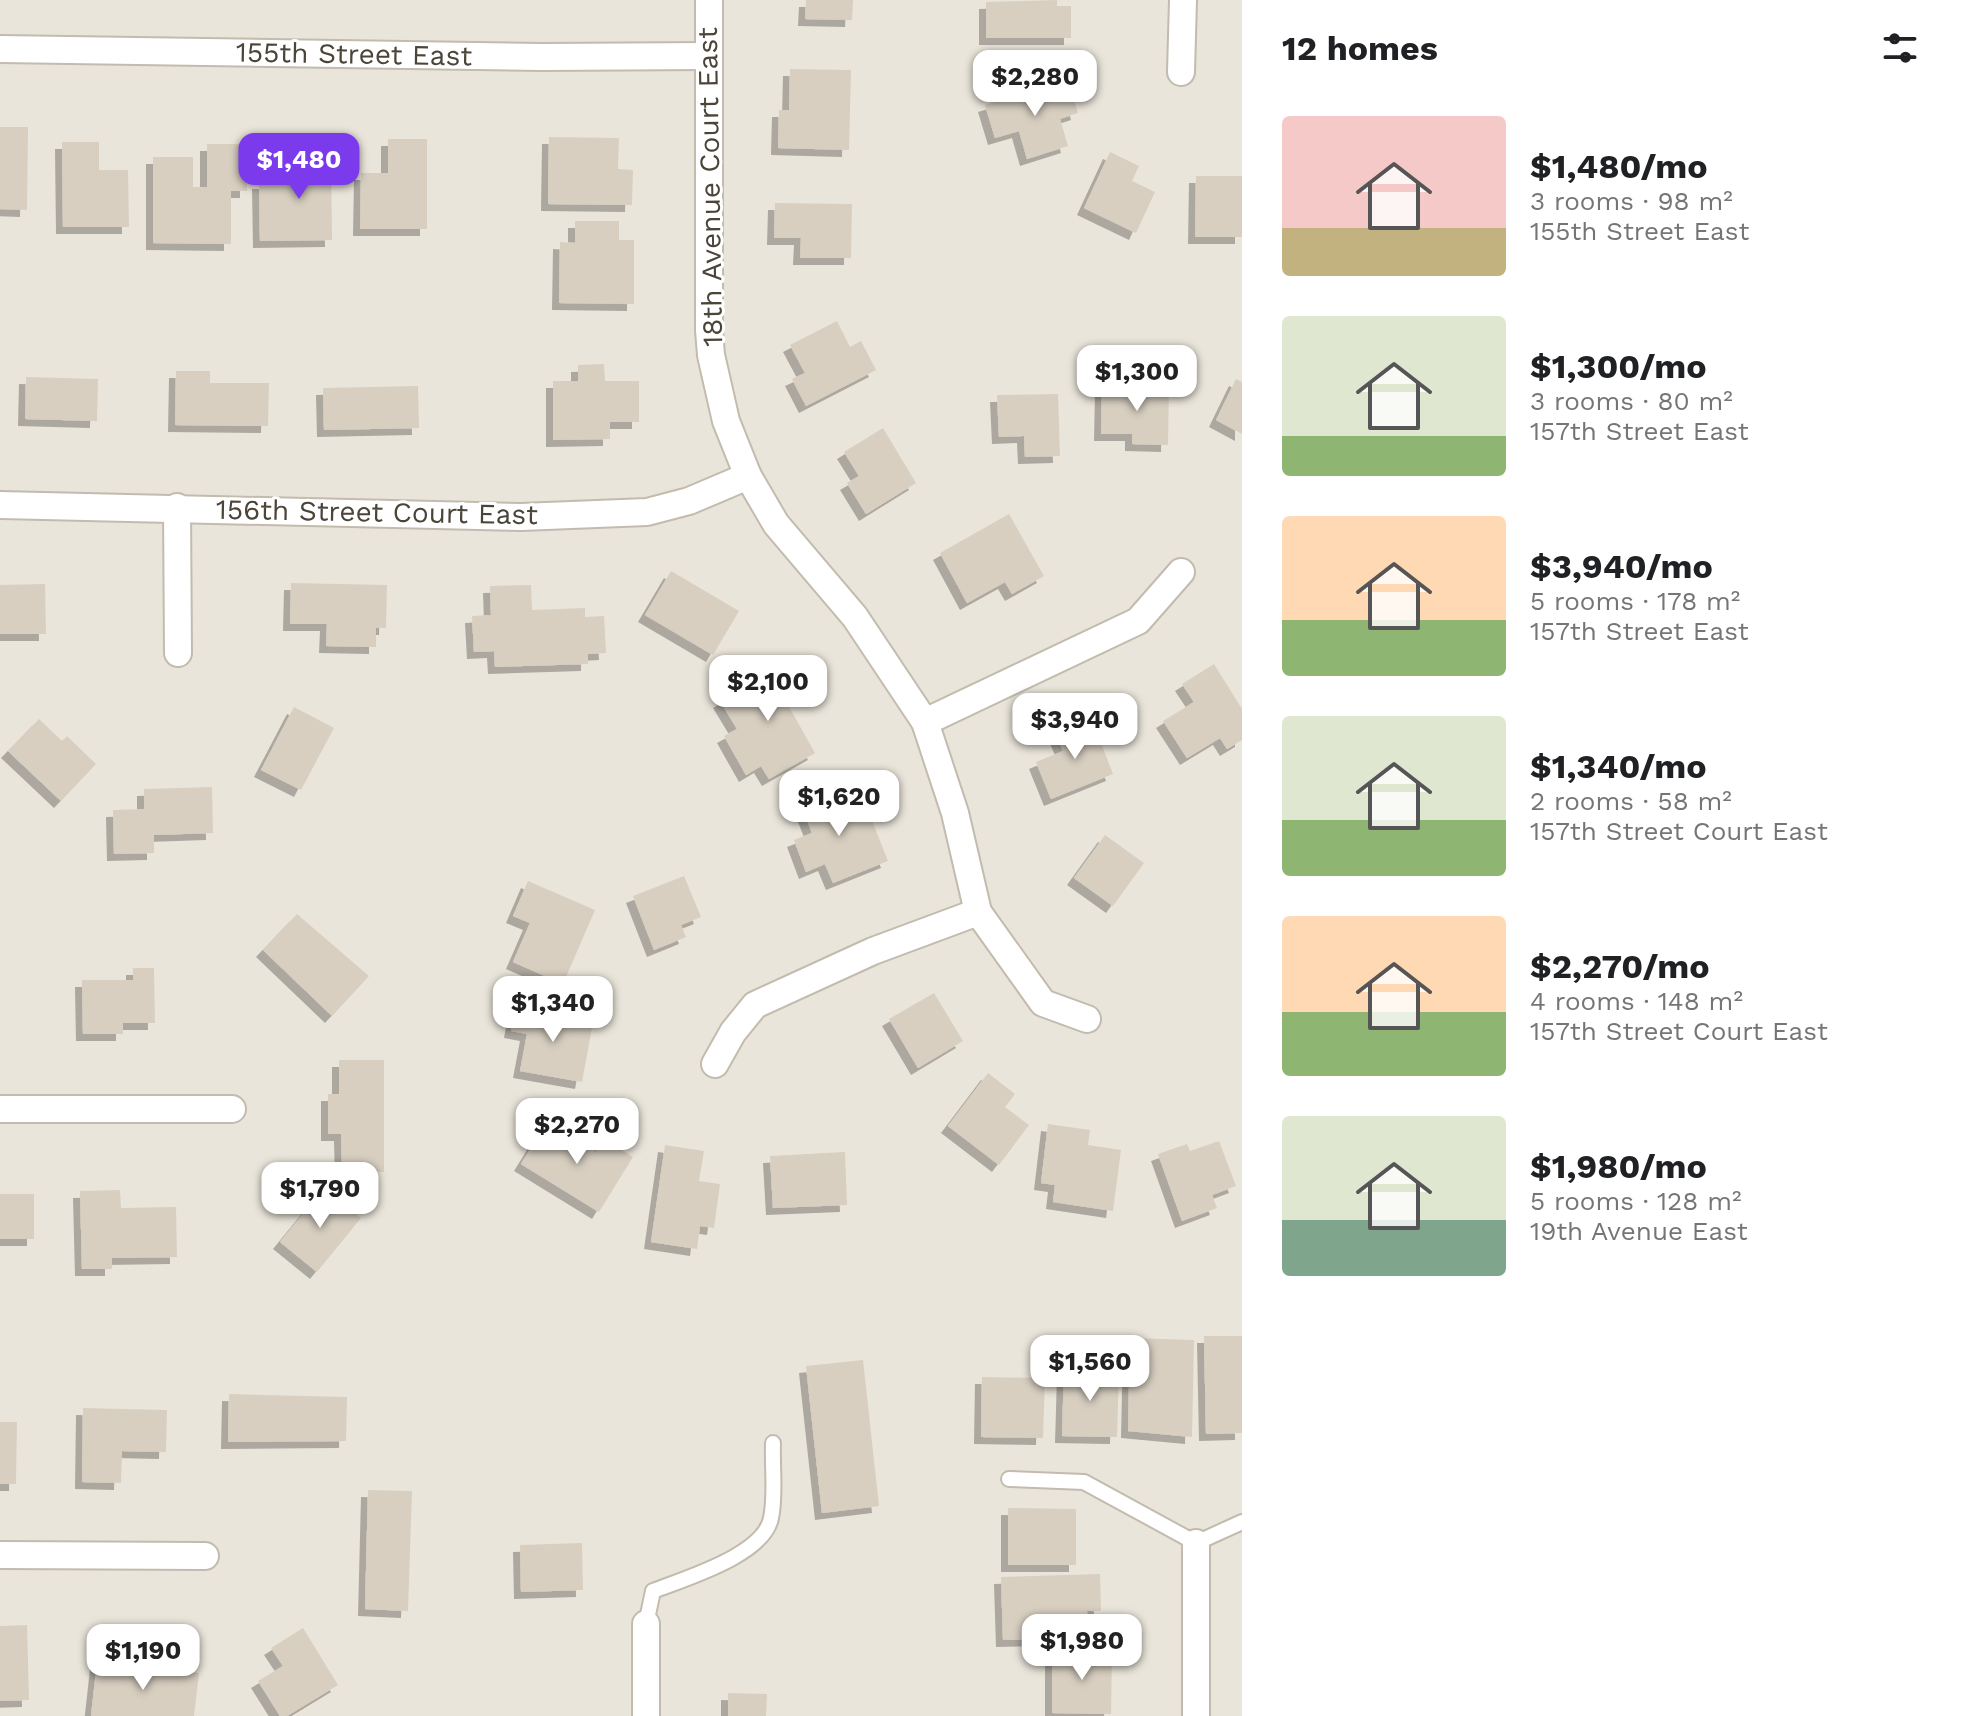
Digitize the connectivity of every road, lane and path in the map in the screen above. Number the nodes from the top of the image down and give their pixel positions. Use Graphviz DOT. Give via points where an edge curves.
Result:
graph roads {
  1 [pos="709,0"];
  2 [pos="1183,0"];
  3 [pos="0,49"];
  4 [pos="708,56"];
  5 [pos="1181,72"];
  6 [pos="748,476"];
  7 [pos="0,505"];
  8 [pos="177,507"];
  9 [pos="1181,572"];
  10 [pos="178,653"];
  11 [pos="925,722"];
  12 [pos="978,912"];
  13 [pos="1087,1019"];
  14 [pos="715,1064"];
  15 [pos="0,1109"];
  16 [pos="232,1109"];
  17 [pos="773,1443"];
  18 [pos="1009,1479"];
  19 [pos="1242,1522"];
  20 [pos="1196,1543"];
  21 [pos="0,1555"];
  22 [pos="205,1556"];
  23 [pos="646,1624"];
  24 [pos="646,1716"];
  25 [pos="1196,1716"];
  1 -- 4 [label="street, 18th Avenue Court East"];
  2 -- 5 [label="street"];
  3 -- 4 [label="street, 155th Street East"];
  4 -- 6 [label="street, 18th Avenue Court East" via="711,355 726,421"];
  6 -- 8 [label="street, 156th Street Court East" via="647,512 521,517"];
  6 -- 11 [label="street, 18th Avenue Court East" via="776,524 855,617"];
  7 -- 8 [label="street, 156th Street Court East"];
  8 -- 10 [label="street"];
  9 -- 11 [label="street" via="1138,621"];
  11 -- 12 [label="street, 18th Avenue Court East" via="955,813"];
  12 -- 13 [label="street, 18th Avenue Court East" via="1043,1003"];
  12 -- 14 [label="street" via="873,951 755,1005"];
  15 -- 16 [label="street"];
  17 -- 23 [label="lane" via="771,1519 761,1539 653,1591"];
  18 -- 20 [label="lane" via="1084,1482"];
  19 -- 20 [label="lane"];
  20 -- 25 [label="street"];
  21 -- 22 [label="street"];
  23 -- 24 [label="street"];
}
